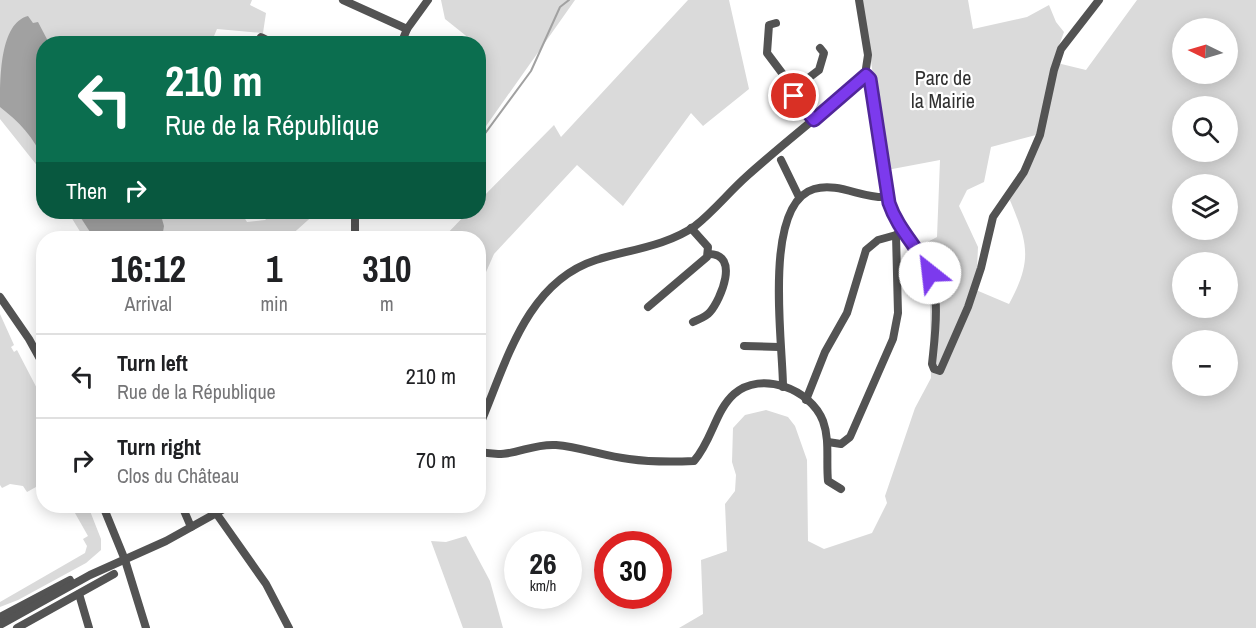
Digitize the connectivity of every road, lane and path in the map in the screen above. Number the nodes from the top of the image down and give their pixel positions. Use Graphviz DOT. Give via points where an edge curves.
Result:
graph roads {
  1 [pos="343,0"];
  2 [pos="428,0"];
  3 [pos="859,0"];
  4 [pos="1099,0"];
  5 [pos="777,23"];
  6 [pos="407,29"];
  7 [pos="404,36"];
  8 [pos="820,48"];
  9 [pos="866,75"];
  10 [pos="794,89"];
  11 [pos="814,120"];
  12 [pos="781,160"];
  13 [pos="799,197"];
  14 [pos="887,197"];
  15 [pos="691,228"];
  16 [pos="899,233"];
  17 [pos="709,254"];
  18 [pos="0,297"];
  19 [pos="648,307"];
  20 [pos="693,322"];
  21 [pos="744,346"];
  22 [pos="779,347"];
  23 [pos="36,352"];
  24 [pos="783,387"];
  25 [pos="806,400"];
  26 [pos="486,411"];
  27 [pos="828,442"];
  28 [pos="486,453"];
  29 [pos="841,489"];
  30 [pos="106,513"];
  31 [pos="185,513"];
  32 [pos="216,513"];
  33 [pos="190,527"];
  34 [pos="125,560"];
  35 [pos="114,574"];
  36 [pos="79,594"];
  37 [pos="0,617"];
  38 [pos="0,625"];
  39 [pos="17,628"];
  40 [pos="89,628"];
  41 [pos="146,628"];
  42 [pos="289,628"];
  1 -- 6 [label="street"];
  2 -- 6 [label="street"];
  3 -- 9 [label="street" via="868,55"];
  4 -- 16 [label="street" via="1061,49 1040,135 1024,172 993,218 968,307 940,371 932,364 935,288 925,261"];
  5 -- 10 [label="street" via="770,25 767,53"];
  6 -- 7 [label="street"];
  8 -- 10 [label="street" via="824,52 819,70"];
  9 -- 11 [label="street"];
  9 -- 14 [label="street" via="871,81"];
  10 -- 11 [label="street" via="794,96"];
  11 -- 15 [label="street"];
  12 -- 13 [label="street"];
  13 -- 14 [label="street" via="826,187"];
  13 -- 22 [label="street" via="785,219"];
  14 -- 16 [label="street"];
  15 -- 17 [label="street" via="708,247"];
  15 -- 26 [label="street" via="671,239 595,260 558,280 523,326"];
  16 -- 25 [label="street" via="878,240 866,250 847,314 825,352"];
  16 -- 27 [label="street" via="898,313 891,347 850,437 841,444"];
  17 -- 19 [label="street"];
  17 -- 20 [label="street" via="724,262 727,272 711,311"];
  18 -- 23 [label="street"];
  21 -- 22 [label="street"];
  22 -- 24 [label="street"];
  24 -- 25 [label="street"];
  24 -- 28 [label="street" via="758,382 734,394 694,461 628,459 557,445 509,454"];
  25 -- 27 [label="street" via="823,420"];
  27 -- 29 [label="street" via="828,481"];
  30 -- 34 [label="street"];
  31 -- 33 [label="street"];
  32 -- 33 [label="street"];
  32 -- 42 [label="street" via="266,584"];
  33 -- 34 [label="street"];
  34 -- 37 [label="street" via="85,573"];
  34 -- 38 [label="street"];
  34 -- 41 [label="street"];
  35 -- 36 [label="street"];
  36 -- 39 [label="street"];
  36 -- 40 [label="street"];
}
